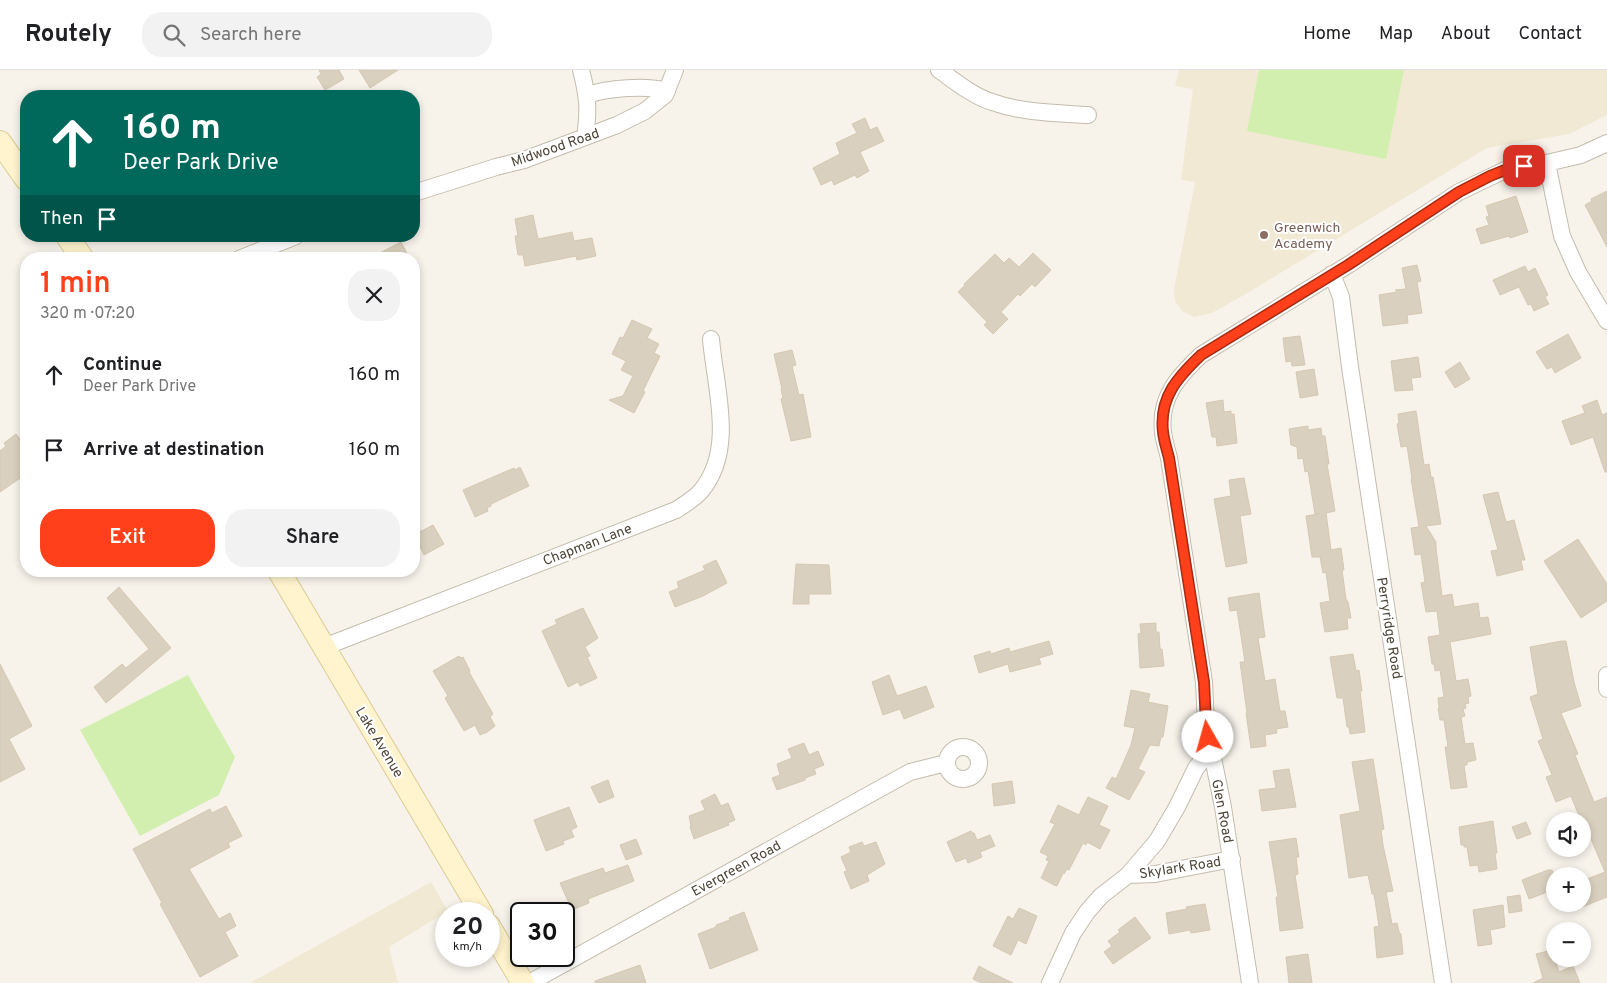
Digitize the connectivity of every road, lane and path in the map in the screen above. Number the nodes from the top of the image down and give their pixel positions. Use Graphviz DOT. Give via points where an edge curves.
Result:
graph roads {
  1 [pos="581,70"];
  2 [pos="675,70"];
  3 [pos="940,70"];
  4 [pos="667,91"];
  5 [pos="588,95"];
  6 [pos="1088,115"];
  7 [pos="585,137"];
  8 [pos="0,142"];
  9 [pos="1607,143"];
  10 [pos="1547,163"];
  11 [pos="20,170"];
  12 [pos="420,191"];
  13 [pos="281,242"];
  14 [pos="256,252"];
  15 [pos="1332,274"];
  16 [pos="1607,321"];
  17 [pos="711,339"];
  18 [pos="283,577"];
  19 [pos="324,647"];
  20 [pos="1607,675"];
  21 [pos="1607,688"];
  22 [pos="1210,750"];
  23 [pos="946,763"];
  24 [pos="1232,859"];
  25 [pos="1128,875"];
  26 [pos="475,902"];
  27 [pos="500,944"];
  28 [pos="523,983"];
  29 [pos="528,983"];
  30 [pos="1050,983"];
  31 [pos="1250,983"];
  32 [pos="1443,983"];
  1 -- 5 [label="street"];
  2 -- 4 [label="street, Midwood Road"];
  3 -- 6 [label="street" via="991,102 1018,109"];
  4 -- 5 [label="street" via="646,87"];
  4 -- 7 [label="street, Midwood Road" via="645,111"];
  5 -- 7 [label="street"];
  7 -- 12 [label="street, Midwood Road" via="524,160"];
  8 -- 11 [label="main road"];
  9 -- 10 [label="street, Glen Road" via="1581,156"];
  10 -- 15 [label="street, Glen Road" via="1505,170 1466,188"];
  10 -- 16 [label="street" via="1562,236 1578,272"];
  13 -- 14 [label="street"];
  15 -- 22 [label="street, Glen Road" via="1201,355 1173,385 1164,405 1163,431 1204,682"];
  15 -- 32 [label="street, Perryridge Road" via="1341,297"];
  17 -- 19 [label="street, Chapman Lane" via="721,437 718,458 702,490 694,498 676,510"];
  18 -- 19 [label="main road, Lake Avenue"];
  19 -- 26 [label="main road, Lake Avenue"];
  20 -- 21 [label="street"];
  22 -- 24 [label="street, Glen Road"];
  22 -- 25 [label="street, Skylark Road" via="1196,768 1157,841"];
  23 -- 29 [label="street, Evergreen Road" via="910,772"];
  24 -- 25 [label="street, Skylark Road" via="1155,874"];
  24 -- 31 [label="street, Glen Road"];
  25 -- 30 [label="street, Skylark Road" via="1087,912 1073,932"];
  27 -- 28 [label="main road"];
}
